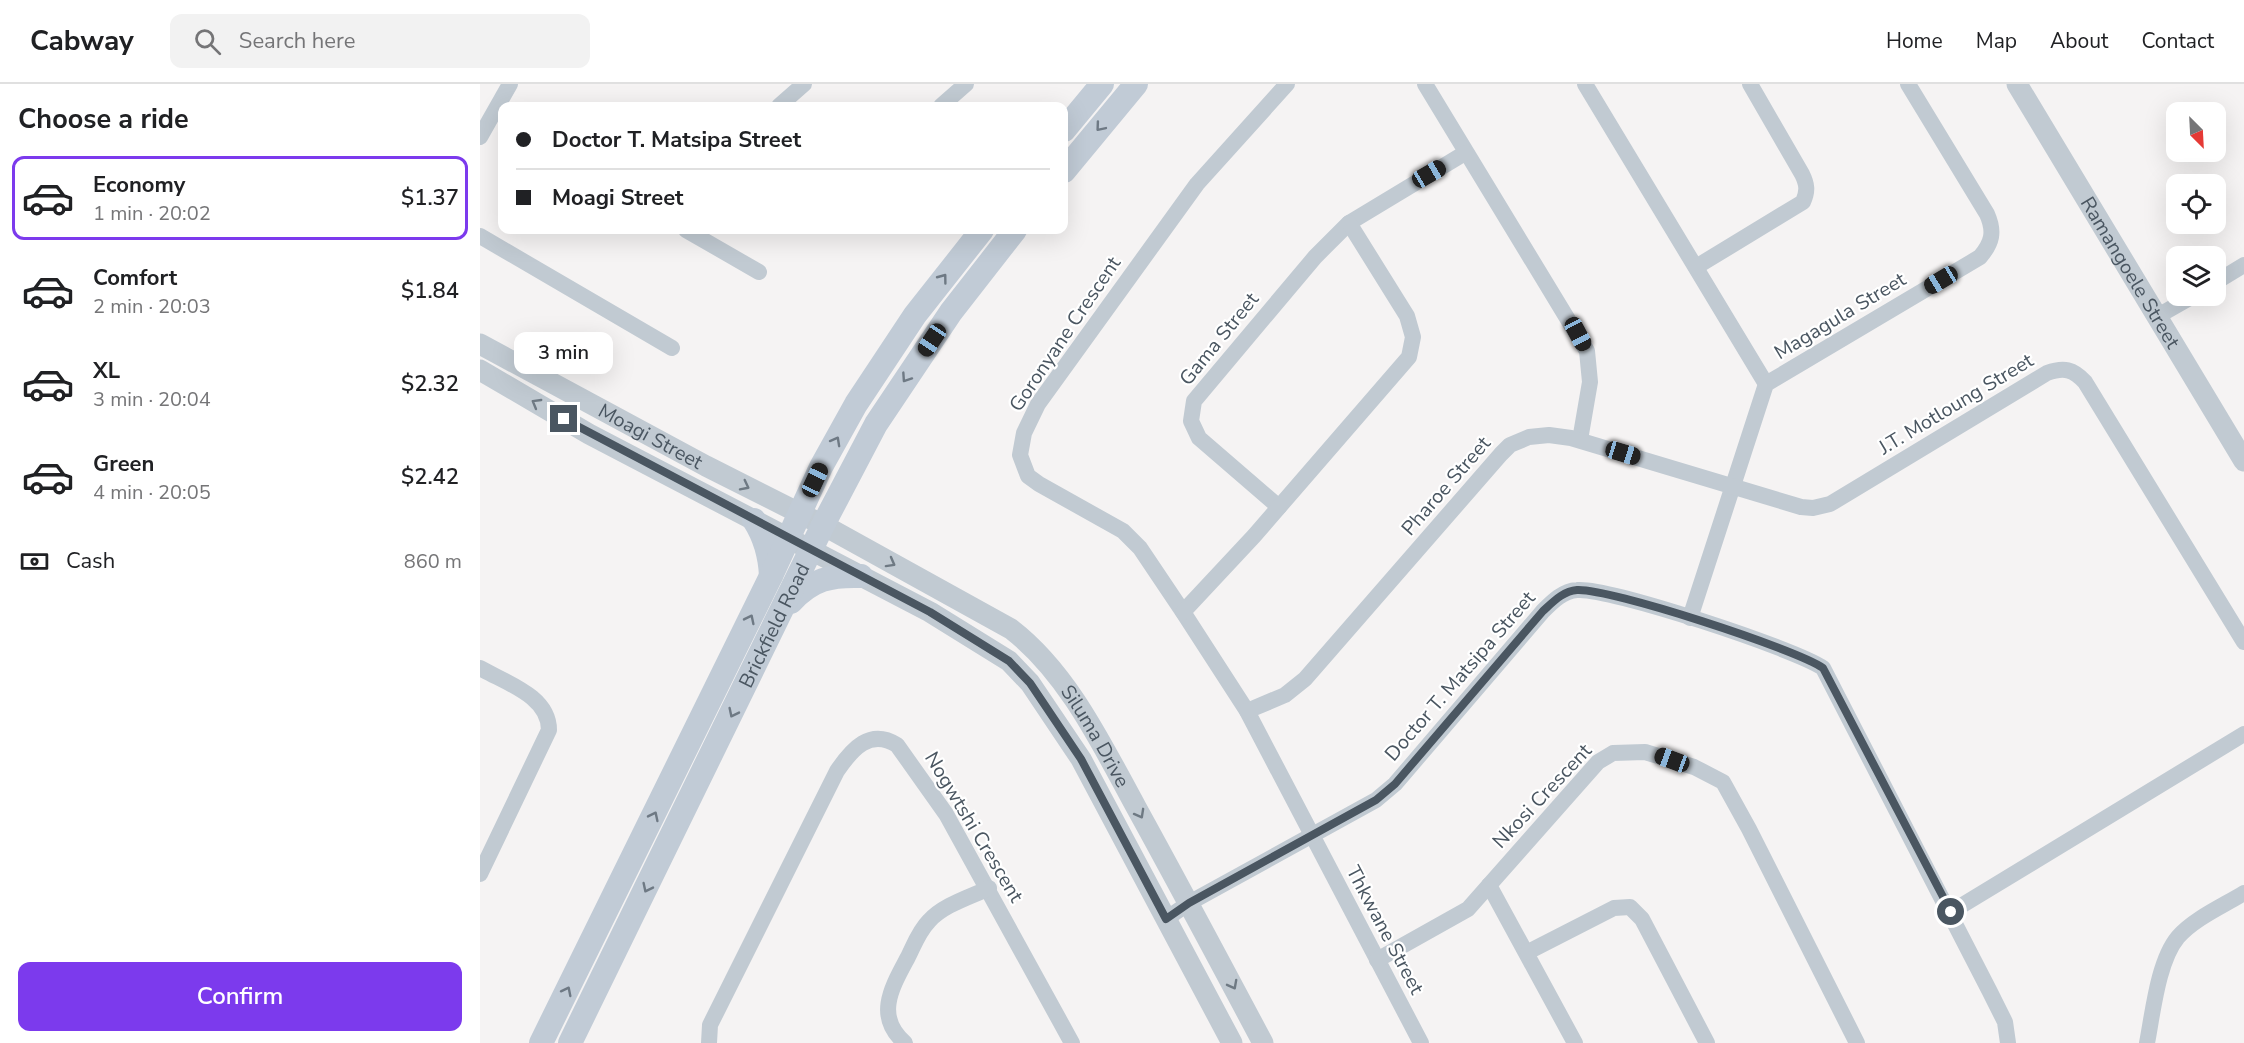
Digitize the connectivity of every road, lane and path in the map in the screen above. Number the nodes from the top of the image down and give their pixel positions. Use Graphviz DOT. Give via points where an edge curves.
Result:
graph roads {
  1 [pos="510,84"];
  2 [pos="804,84"];
  3 [pos="966,84"];
  4 [pos="1102,84"];
  5 [pos="1136,84"];
  6 [pos="1287,84"];
  7 [pos="1425,84"];
  8 [pos="1585,84"];
  9 [pos="1750,84"];
  10 [pos="1908,84"];
  11 [pos="2017,84"];
  12 [pos="503,102"];
  13 [pos="784,102"];
  14 [pos="946,102"];
  15 [pos="497,119"];
  16 [pos="1068,125"];
  17 [pos="480,137"];
  18 [pos="1465,153"];
  19 [pos="1068,166"];
  20 [pos="1349,223"];
  21 [pos="693,234"];
  22 [pos="979,234"];
  23 [pos="1013,234"];
  24 [pos="480,236"];
  25 [pos="2244,265"];
  26 [pos="1696,267"];
  27 [pos="759,272"];
  28 [pos="2226,276"];
  29 [pos="2175,306"];
  30 [pos="2156,317"];
  31 [pos="480,344"];
  32 [pos="672,348"];
  33 [pos="480,370"];
  34 [pos="1766,384"];
  35 [pos="1580,440"];
  36 [pos="2244,461"];
  37 [pos="1731,487"];
  38 [pos="1279,507"];
  39 [pos="799,514"];
  40 [pos="754,520"];
  41 [pos="823,525"];
  42 [pos="788,538"];
  43 [pos="812,550"];
  44 [pos="771,576"];
  45 [pos="861,576"];
  46 [pos="1184,612"];
  47 [pos="780,616"];
  48 [pos="1690,618"];
  49 [pos="2244,642"];
  50 [pos="480,668"];
  51 [pos="1247,711"];
  52 [pos="2244,734"];
  53 [pos="1311,836"];
  54 [pos="480,874"];
  55 [pos="1489,885"];
  56 [pos="989,888"];
  57 [pos="2242,899"];
  58 [pos="1189,903"];
  59 [pos="1951,912"];
  60 [pos="1166,919"];
  61 [pos="1528,952"];
  62 [pos="1377,960"];
  63 [pos="541,1043"];
  64 [pos="570,1043"];
  65 [pos="709,1043"];
  66 [pos="905,1043"];
  67 [pos="1072,1043"];
  68 [pos="1232,1043"];
  69 [pos="1263,1043"];
  70 [pos="1421,1043"];
  71 [pos="1575,1043"];
  72 [pos="1707,1043"];
  73 [pos="1857,1043"];
  74 [pos="2008,1043"];
  75 [pos="2147,1043"];
  1 -- 12 [label="street"];
  2 -- 13 [label="street"];
  3 -- 14 [label="street"];
  4 -- 16 [label="main road"];
  5 -- 19 [label="main road, one-way"];
  6 -- 46 [label="street, Goronyane Crescent" via="1197,184 1044,395 1021,444 1022,466 1028,476 1123,531 1140,548"];
  7 -- 18 [label="street"];
  8 -- 26 [label="street, Magagula Street"];
  9 -- 26 [label="street" via="1802,174 1806,196 1803,202"];
  10 -- 34 [label="street, Magagula Street" via="1987,214 1992,231 1989,245 1980,257"];
  11 -- 30 [label="street, Ramangoele Street"];
  15 -- 17 [label="street"];
  18 -- 20 [label="street, Gama Street"];
  18 -- 35 [label="street" via="1587,351 1590,382"];
  20 -- 38 [label="street" via="1407,316 1413,348 1402,369"];
  20 -- 38 [label="street, Gama Street" via="1315,257 1194,401 1191,421 1199,438"];
  21 -- 27 [label="street"];
  39 -- 22 [label="main road, Brickfield Road, one-way" via="856,404 915,315"];
  23 -- 41 [label="main road, Brickfield Road, one-way" via="951,312 900,387"];
  24 -- 32 [label="street"];
  25 -- 28 [label="street"];
  26 -- 34 [label="street, Magagula Street"];
  29 -- 30 [label="street"];
  30 -- 36 [label="street, Ramangoele Street"];
  31 -- 39 [label="street, Moagi Street, one-way"];
  40 -- 33 [label="street, Moagi Street, one-way" via="589,434"];
  34 -- 37 [label="street, Magagula Street"];
  35 -- 37 [label="street, Pharoe Street"];
  35 -- 51 [label="street, Pharoe Street" via="1539,435 1510,445 1305,679 1286,695"];
  37 -- 48 [label="street, Magagula Street"];
  37 -- 49 [label="street, J.T. Motloung Street" via="1801,507 1824,506 2047,373 2068,370 2085,382"];
  38 -- 46 [label="street"];
  39 -- 41 [label="street, Moagi Street"];
  39 -- 42 [label="main road, Brickfield Road"];
  40 -- 42 [label="street, Moagi Street"];
  40 -- 44 [label="main road" via="770,554"];
  41 -- 43 [label="main road, Brickfield Road"];
  41 -- 58 [label="street, Siluma Drive, one-way" via="1011,629 1031,645 1103,747"];
  42 -- 43 [label="street, Moagi Street"];
  42 -- 44 [label="main road, Brickfield Road"];
  43 -- 45 [label="street, Siluma Drive"];
  43 -- 47 [label="main road, Brickfield Road"];
  63 -- 44 [label="main road, Brickfield Road, one-way"];
  45 -- 47 [label="main road" via="821,578 800,592"];
  45 -- 60 [label="street, Siluma Drive" via="978,640 1019,670 1081,759"];
  46 -- 51 [label="street, Goronyane Crescent"];
  47 -- 64 [label="main road, Brickfield Road, one-way"];
  48 -- 53 [label="street, Doctor T. Matsipa Street" via="1610,595 1583,590 1568,592 1543,611 1385,793"];
  48 -- 59 [label="street, Doctor T. Matsipa Street" via="1823,668"];
  50 -- 54 [label="street" via="538,702 549,720 546,741"];
  51 -- 53 [label="street, Goronyane Crescent"];
  52 -- 59 [label="street"];
  53 -- 58 [label="street, Doctor T. Matsipa Street"];
  53 -- 62 [label="street, Thkwane Street"];
  55 -- 61 [label="street"];
  55 -- 62 [label="street, Nkosi Crescent" via="1468,909"];
  55 -- 73 [label="street, Nkosi Crescent" via="1608,754 1645,752 1694,767 1723,782 1736,804"];
  56 -- 65 [label="street, Nogwtshi Crescent" via="907,756 888,740 864,741 837,771 710,1025"];
  56 -- 66 [label="street" via="938,914 919,935 888,1000 889,1022"];
  56 -- 67 [label="street, Nogwtshi Crescent"];
  57 -- 75 [label="street" via="2187,929 2174,944 2164,965"];
  58 -- 60 [label="street, Doctor T. Matsipa Street"];
  58 -- 69 [label="street, Siluma Drive, one-way"];
  59 -- 74 [label="street, Doctor T. Matsipa Street" via="2002,1016"];
  60 -- 68 [label="street, Siluma Drive"];
  61 -- 71 [label="street"];
  61 -- 72 [label="street" via="1614,908 1630,907 1642,919"];
  62 -- 70 [label="street, Thkwane Street"];
}
